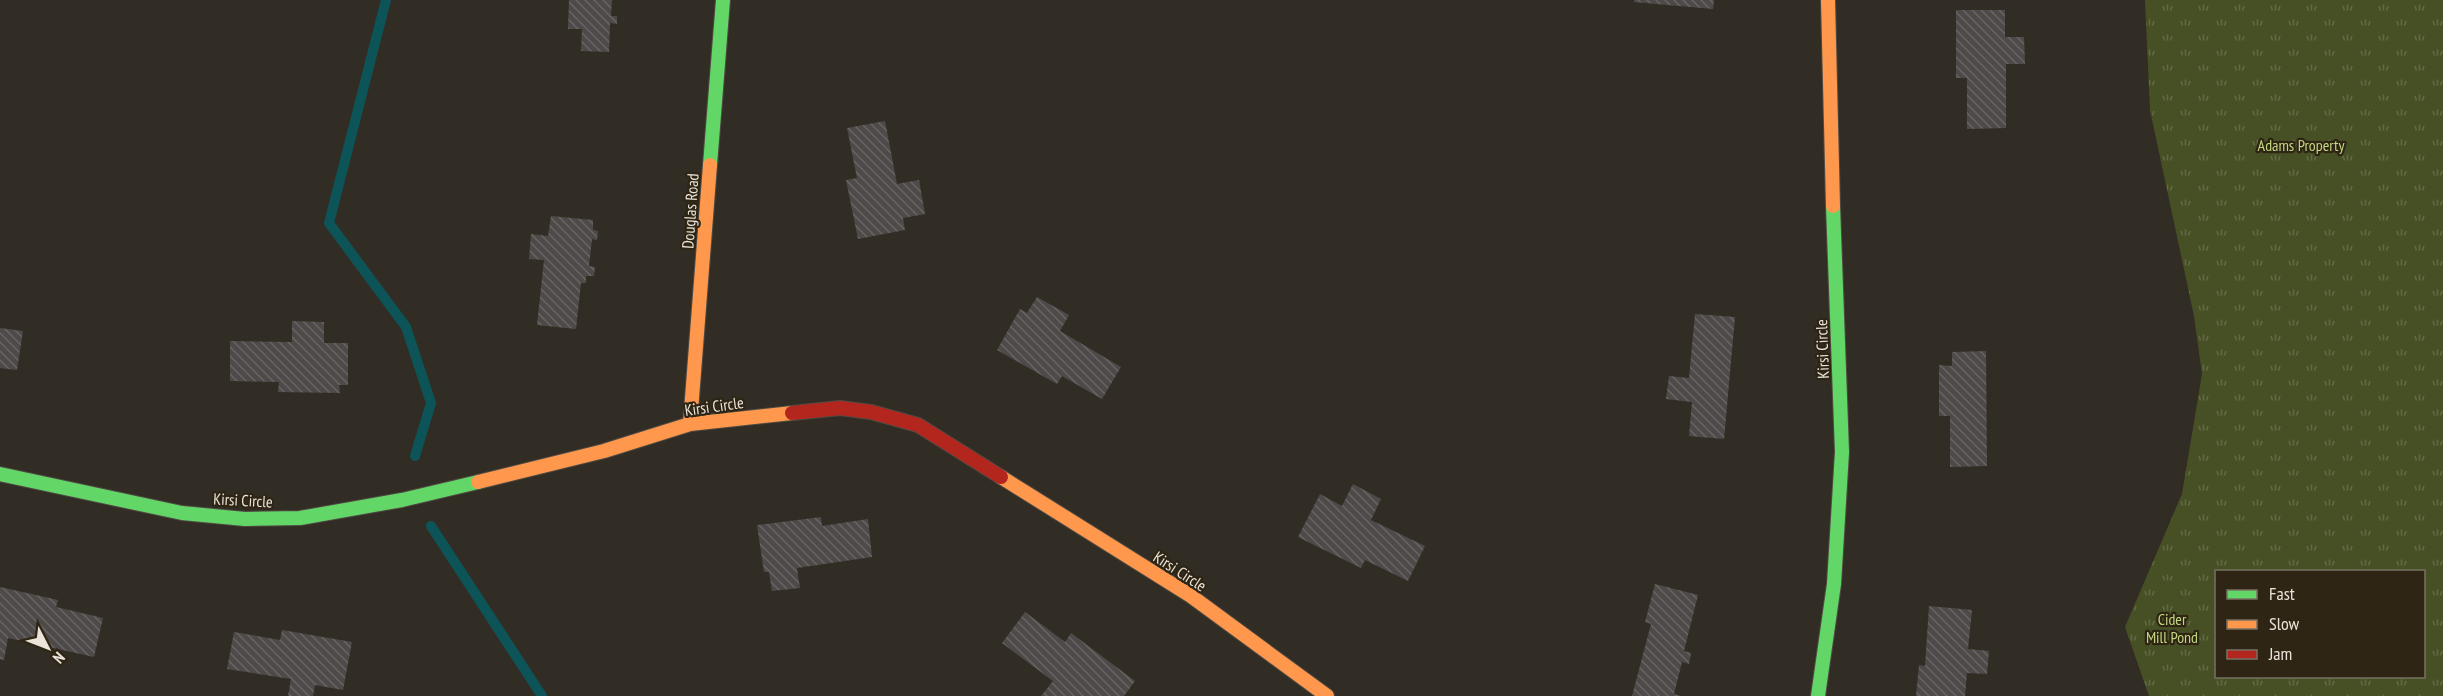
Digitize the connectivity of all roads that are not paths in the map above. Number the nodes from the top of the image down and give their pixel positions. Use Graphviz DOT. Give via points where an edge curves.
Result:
graph roads {
  1 [pos="723,0"];
  2 [pos="1828,0"];
  3 [pos="690,424"];
  4 [pos="0,474"];
  5 [pos="1328,696"];
  6 [pos="1818,696"];
  1 -- 3 [label="street, Douglas Road"];
  2 -- 6 [label="street, Kirsi Circle" via="1842,452 1834,584"];
  3 -- 4 [label="street, Kirsi Circle" via="526,471 402,500 300,518 244,519 182,513"];
  3 -- 5 [label="street, Kirsi Circle" via="840,408 918,425 1191,596"];
}
